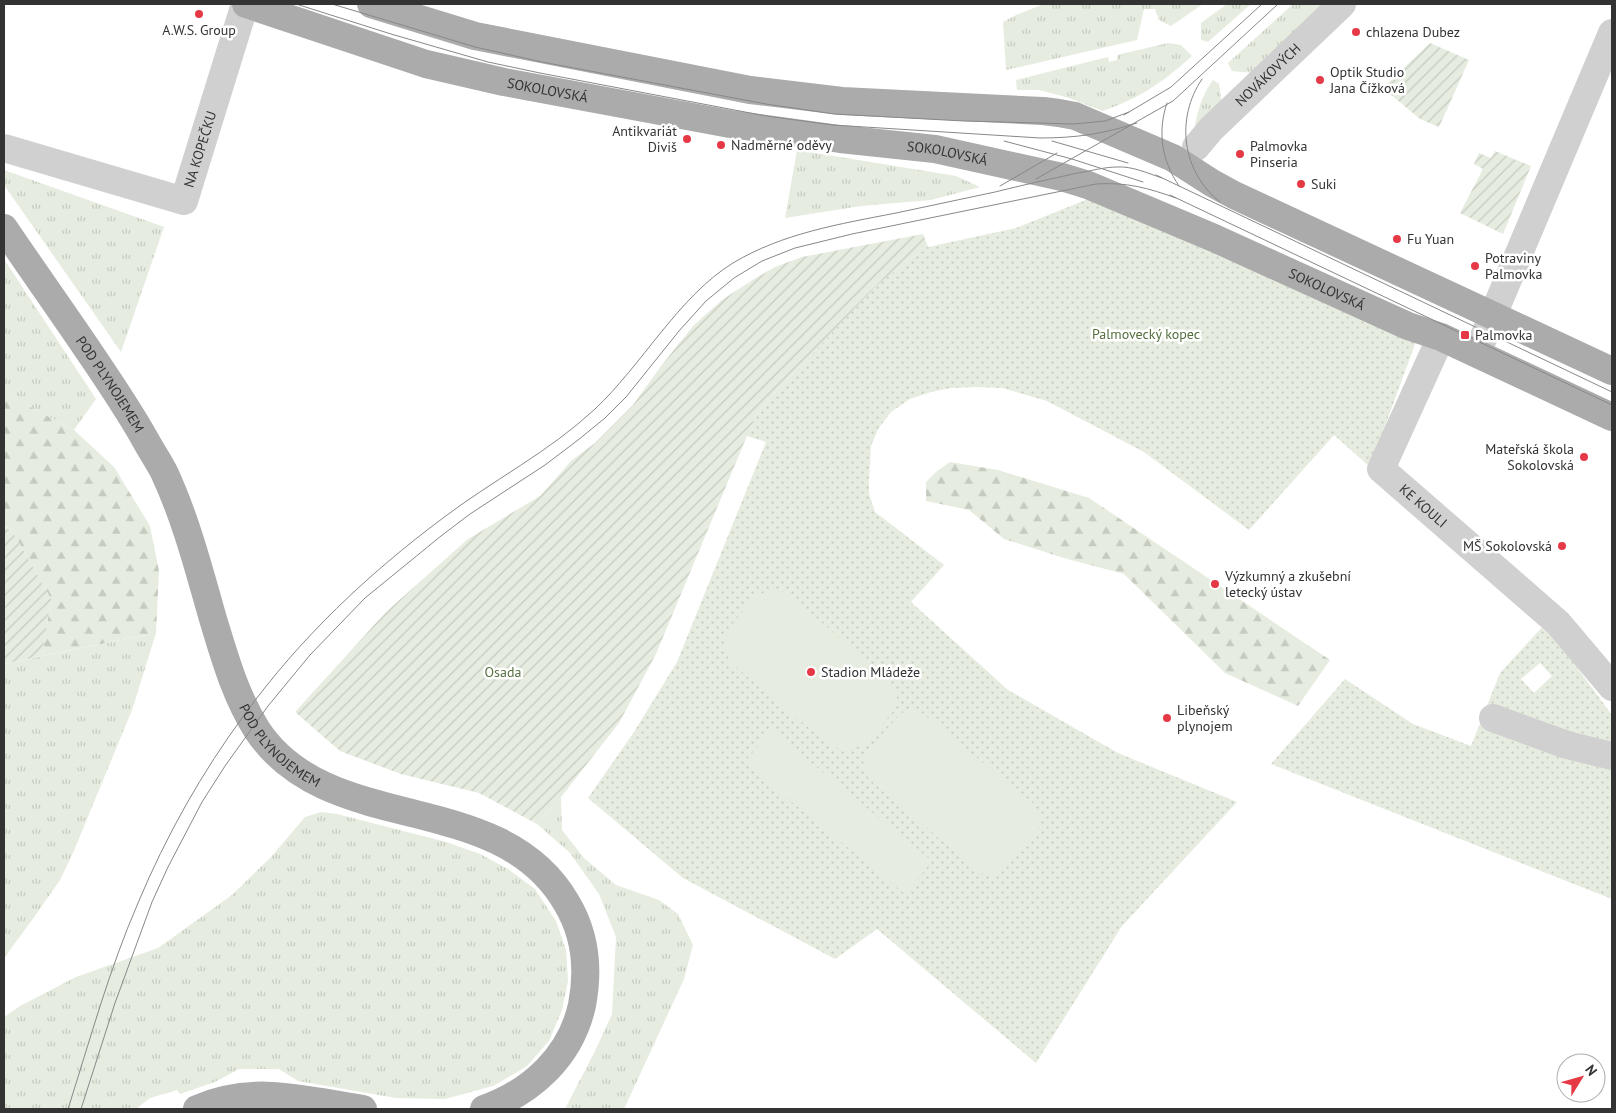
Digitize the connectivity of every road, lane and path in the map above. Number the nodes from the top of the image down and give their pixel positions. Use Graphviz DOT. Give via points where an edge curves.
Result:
graph roads {
  1 [pos="371,4"];
  2 [pos="1342,4"];
  3 [pos="245,6"];
  4 [pos="1612,33"];
  5 [pos="4,148"];
  6 [pos="1196,148"];
  7 [pos="4,228"];
  8 [pos="1494,315"];
  9 [pos="1441,336"];
  10 [pos="1477,353"];
  11 [pos="1612,371"];
  12 [pos="1612,417"];
  13 [pos="1612,687"];
  14 [pos="1494,718"];
  15 [pos="1612,756"];
  16 [pos="197,1109"];
  17 [pos="363,1109"];
  18 [pos="484,1109"];
  1 -- 8 [label="main road" via="475,36 750,90 842,101 1074,116 1173,158 1234,195"];
  2 -- 6 [label="street, NOVÁKOVÝCH" via="1211,129"];
  3 -- 5 [label="street, NA KOPEČKU" via="184,201"];
  3 -- 9 [label="main road, SOKOLOVSKÁ" via="426,64 474,75 730,124 935,149 1062,177 1214,238 1408,326"];
  4 -- 8 [label="street"];
  7 -- 18 [label="main road, POD PLYNOJEMEM" via="124,402 164,471 188,534 229,674 243,705 267,743 299,772 337,791 473,830 519,852 543,872 570,908 582,939 585,969 581,1010 572,1034 559,1056 538,1078 506,1100"];
  8 -- 10 [label="street"];
  8 -- 11 [label="main road"];
  9 -- 10 [label="main road, SOKOLOVSKÁ"];
  9 -- 13 [label="street, KE KOULI" via="1381,469 1558,623"];
  10 -- 12 [label="main road, SOKOLOVSKÁ"];
  14 -- 15 [label="street" via="1567,745"];
  16 -- 17 [label="main road" via="228,1098 272,1095"];
}
